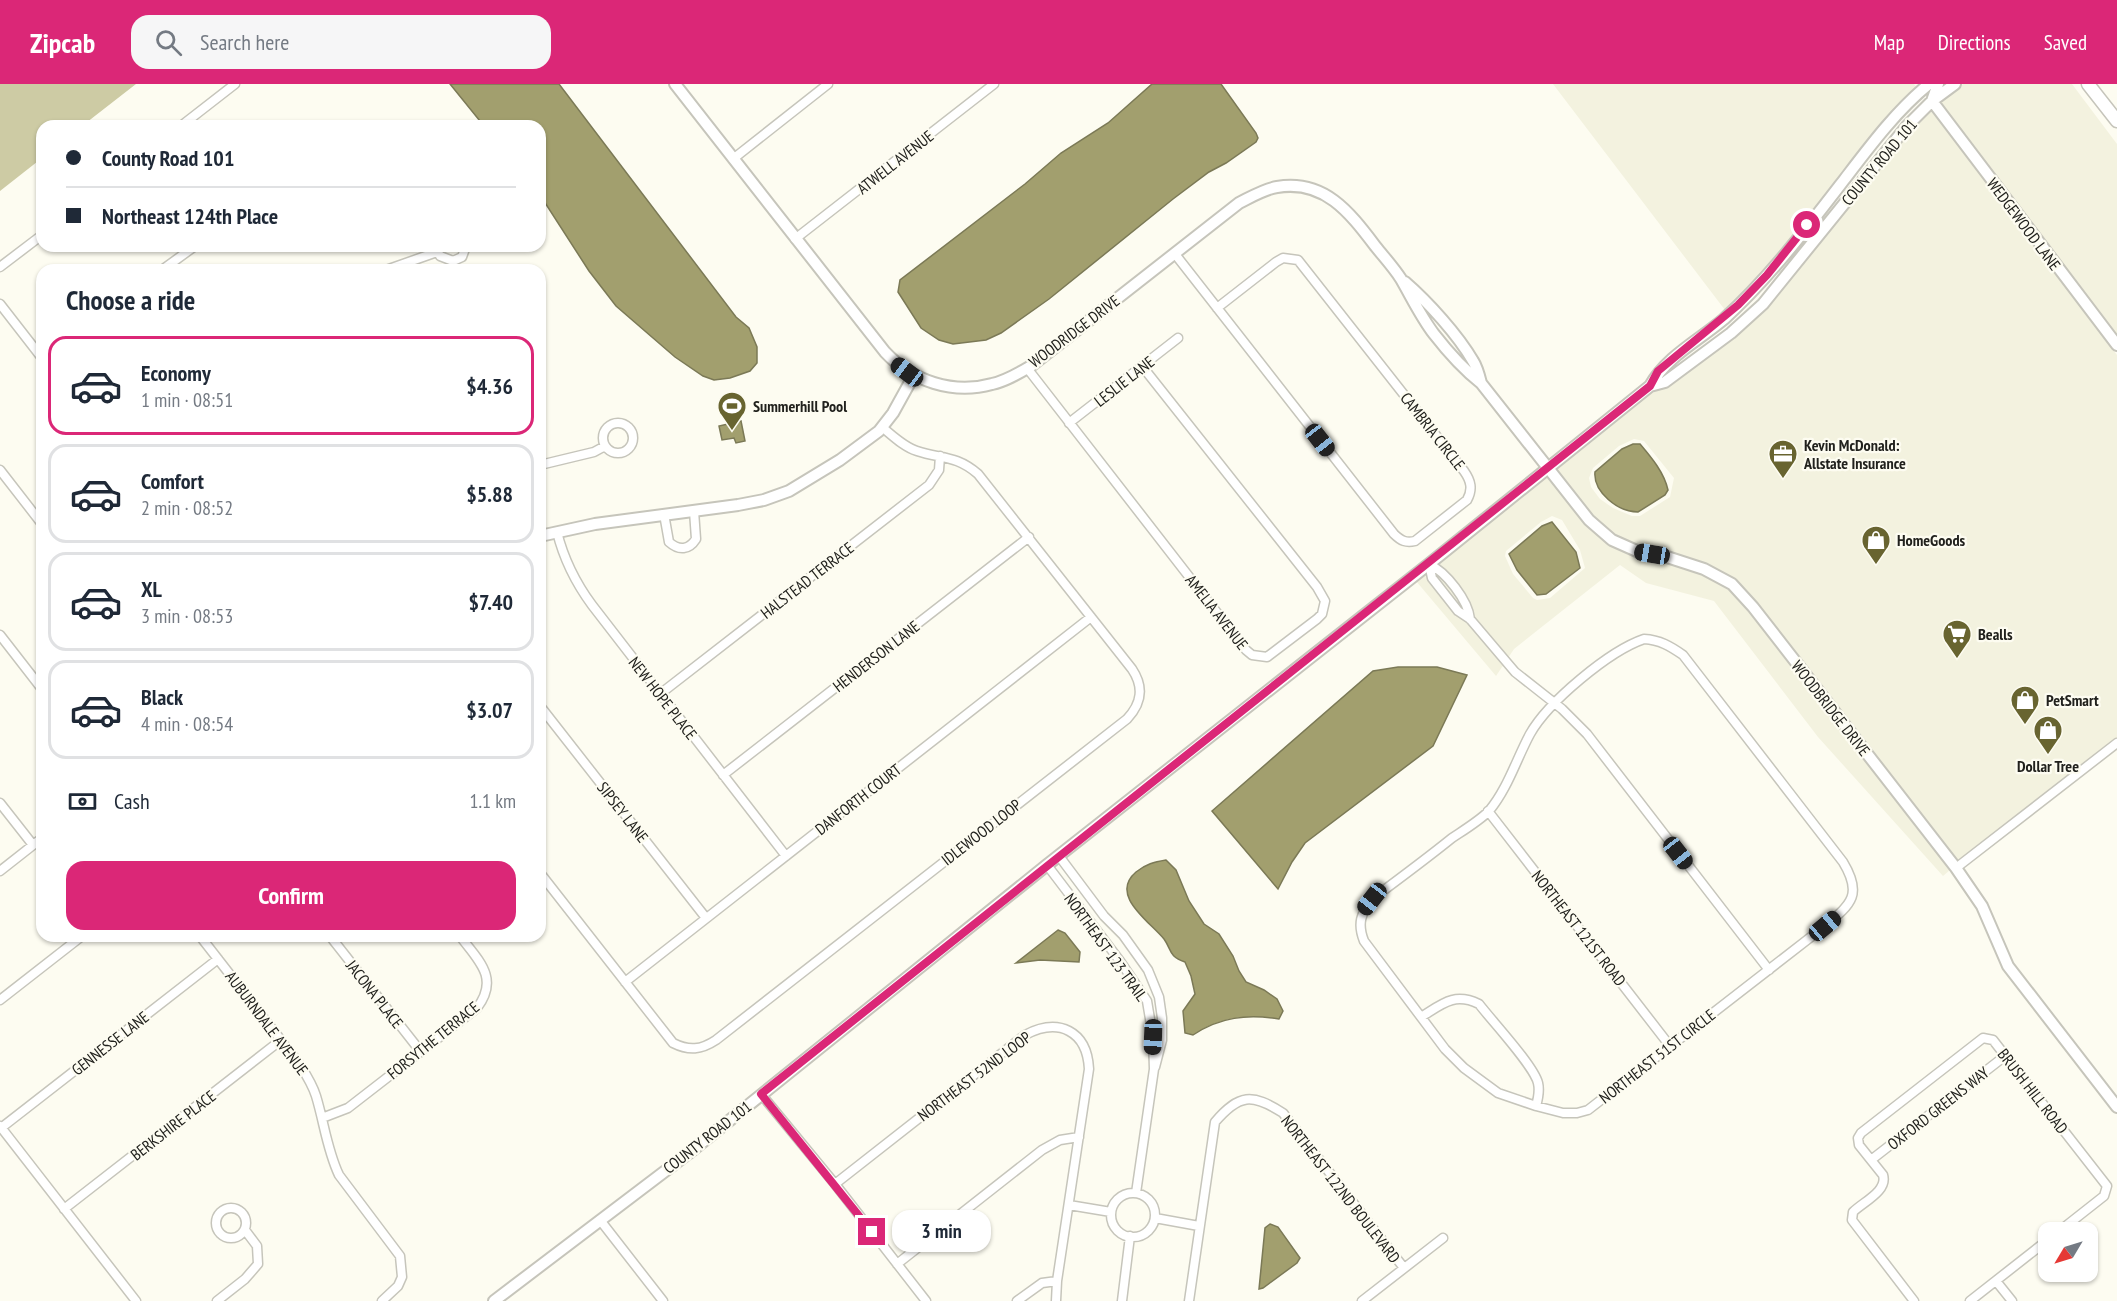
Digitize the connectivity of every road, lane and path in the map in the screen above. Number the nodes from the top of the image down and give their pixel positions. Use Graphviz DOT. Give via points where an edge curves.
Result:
graph roads {
  1 [pos="235,84"];
  2 [pos="675,84"];
  3 [pos="828,84"];
  4 [pos="994,84"];
  5 [pos="1938,84"];
  6 [pos="1955,84"];
  7 [pos="2088,84"];
  8 [pos="1925,86"];
  9 [pos="1932,101"];
  10 [pos="189,120"];
  11 [pos="2117,122"];
  12 [pos="1907,126"];
  13 [pos="733,159"];
  14 [pos="1818,211"];
  15 [pos="1830,221"];
  16 [pos="795,239"];
  17 [pos="36,240"];
  18 [pos="187,252"];
  19 [pos="429,252"];
  20 [pos="438,252"];
  21 [pos="464,252"];
  22 [pos="1175,254"];
  23 [pos="170,264"];
  24 [pos="400,264"];
  25 [pos="0,267"];
  26 [pos="1400,278"];
  27 [pos="0,304"];
  28 [pos="1738,305"];
  29 [pos="1217,308"];
  30 [pos="1749,317"];
  31 [pos="1178,338"];
  32 [pos="2117,345"];
  33 [pos="36,350"];
  34 [pos="1142,366"];
  35 [pos="1027,368"];
  36 [pos="914,375"];
  37 [pos="1650,386"];
  38 [pos="1069,423"];
  39 [pos="882,427"];
  40 [pos="605,446"];
  41 [pos="940,456"];
  42 [pos="546,464"];
  43 [pos="1547,467"];
  44 [pos="0,470"];
  45 [pos="694,511"];
  46 [pos="664,514"];
  47 [pos="36,516"];
  48 [pos="557,532"];
  49 [pos="546,535"];
  50 [pos="1029,537"];
  51 [pos="1429,564"];
  52 [pos="1091,617"];
  53 [pos="0,635"];
  54 [pos="36,681"];
  55 [pos="660,694"];
  56 [pos="1556,703"];
  57 [pos="546,714"];
  58 [pos="2117,743"];
  59 [pos="723,775"];
  60 [pos="0,803"];
  61 [pos="1488,811"];
  62 [pos="36,843"];
  63 [pos="33,845"];
  64 [pos="786,856"];
  65 [pos="1059,856"];
  66 [pos="1047,865"];
  67 [pos="1956,868"];
  68 [pos="0,871"];
  69 [pos="546,881"];
  70 [pos="706,918"];
  71 [pos="74,942"];
  72 [pos="205,942"];
  73 [pos="335,942"];
  74 [pos="465,942"];
  75 [pos="218,959"];
  76 [pos="1768,970"];
  77 [pos="625,982"];
  78 [pos="0,1000"];
  79 [pos="1421,1017"];
  80 [pos="281,1040"];
  81 [pos="1670,1046"];
  82 [pos="421,1052"];
  83 [pos="2005,1056"];
  84 [pos="1154,1070"];
  85 [pos="761,1094"];
  86 [pos="1536,1107"];
  87 [pos="2117,1107"];
  88 [pos="322,1118"];
  89 [pos="1,1127"];
  90 [pos="1079,1137"];
  91 [pos="1871,1160"];
  92 [pos="835,1184"];
  93 [pos="1136,1193"];
  94 [pos="1069,1205"];
  95 [pos="64,1209"];
  96 [pos="1112,1212"];
  97 [pos="1155,1218"];
  98 [pos="600,1220"];
  99 [pos="2071,1222"];
  100 [pos="1199,1226"];
  101 [pos="245,1230"];
  102 [pos="1130,1236"];
  103 [pos="1443,1238"];
  104 [pos="2038,1248"];
  105 [pos="897,1264"];
  106 [pos="1404,1268"];
  107 [pos="1057,1281"];
  108 [pos="1996,1281"];
  109 [pos="136,1301"];
  110 [pos="217,1301"];
  111 [pos="381,1301"];
  112 [pos="494,1301"];
  113 [pos="663,1301"];
  114 [pos="926,1301"];
  115 [pos="1017,1301"];
  116 [pos="1056,1301"];
  117 [pos="1122,1301"];
  118 [pos="1189,1301"];
  119 [pos="1362,1301"];
  120 [pos="1914,1301"];
  121 [pos="1970,1301"];
  122 [pos="2012,1301"];
  1 -- 10 [label="street"];
  2 -- 13 [label="street, WOODRIDGE DRIVE"];
  3 -- 13 [label="street"];
  4 -- 16 [label="street, ATWELL AVENUE"];
  5 -- 9 [label="street"];
  6 -- 9 [label="street, COUNTY ROAD 101"];
  7 -- 11 [label="main road"];
  8 -- 12 [label="street" via="1920,105"];
  8 -- 14 [label="street, COUNTY ROAD 101" via="1881,132"];
  9 -- 12 [label="street, COUNTY ROAD 101"];
  9 -- 32 [label="street, WEDGEWOOD LANE"];
  12 -- 15 [label="street, COUNTY ROAD 101"];
  13 -- 16 [label="street, WOODRIDGE DRIVE"];
  14 -- 15 [label="street"];
  14 -- 28 [label="street, COUNTY ROAD 101"];
  15 -- 30 [label="street, COUNTY ROAD 101"];
  16 -- 36 [label="street, WOODRIDGE DRIVE" via="885,352"];
  17 -- 25 [label="street"];
  18 -- 23 [label="street"];
  19 -- 24 [label="street"];
  20 -- 21 [label="street" via="443,259 453,261"];
  22 -- 26 [label="street, WOODRIDGE DRIVE" via="1239,203 1276,187 1292,186 1327,195 1342,206"];
  22 -- 29 [label="street, CAMBRIA CIRCLE"];
  22 -- 35 [label="street, WOODRIDGE DRIVE"];
  26 -- 43 [label="street, WOODBRIDGE DRIVE" via="1434,334 1463,369 1481,383"];
  27 -- 33 [label="street"];
  28 -- 30 [label="street"];
  28 -- 37 [label="street, COUNTY ROAD 101" via="1658,371"];
  29 -- 29 [label="street, CAMBRIA CIRCLE" via="1276,262 1283,258 1298,260 1470,479 1471,494 1467,500 1415,541 1401,540"];
  30 -- 37 [label="street, COUNTY ROAD 101" via="1665,382"];
  31 -- 34 [label="street, LESLIE LANE"];
  34 -- 38 [label="street, LESLIE LANE"];
  34 -- 38 [label="street, AMELIA AVENUE" via="1322,593 1322,614 1308,626 1267,657 1252,655"];
  35 -- 36 [label="street, WOODRIDGE DRIVE" via="992,384 973,387 936,384"];
  35 -- 38 [label="street, AMELIA AVENUE"];
  36 -- 39 [label="street"];
  37 -- 43 [label="street, COUNTY ROAD 101"];
  39 -- 41 [label="street, IDLEWOOD LOOP" via="905,446"];
  39 -- 45 [label="street" via="840,460 789,491 764,500"];
  40 -- 42 [label="street"];
  41 -- 50 [label="street, IDLEWOOD LOOP" via="962,462 978,474"];
  41 -- 55 [label="street, HALSTEAD TERRACE" via="939,470 929,485"];
  43 -- 51 [label="street, COUNTY ROAD 101"];
  43 -- 67 [label="street, WOODBRIDGE DRIVE" via="1589,520 1612,540 1639,552 1704,569 1732,584"];
  44 -- 47 [label="street"];
  45 -- 46 [label="street"];
  45 -- 46 [label="street" via="696,539 680,549 669,542"];
  46 -- 48 [label="street"];
  48 -- 49 [label="street"];
  48 -- 55 [label="street, NEW HOPE PLACE" via="575,582"];
  50 -- 52 [label="street, IDLEWOOD LOOP"];
  50 -- 59 [label="street, HENDERSON LANE"];
  51 -- 56 [label="street" via="1440,569 1469,606 1470,619 1515,672"];
  51 -- 65 [label="street, COUNTY ROAD 101"];
  52 -- 64 [label="street, DANFORTH COURT"];
  52 -- 77 [label="street, IDLEWOOD LOOP" via="1137,677 1139,703 1127,719 707,1046 691,1049 673,1043"];
  53 -- 54 [label="street"];
  55 -- 59 [label="street, NEW HOPE PLACE"];
  56 -- 61 [label="street, NORTHEAST 51ST CIRCLE" via="1531,732 1514,770"];
  56 -- 76 [label="street" via="1587,734"];
  56 -- 76 [label="street, NORTHEAST 51ST CIRCLE" via="1629,644 1644,639 1670,645 1688,661 1836,854 1854,885 1850,904 1843,911"];
  57 -- 70 [label="street, SIPSEY LANE"];
  58 -- 67 [label="street"];
  59 -- 64 [label="street, NEW HOPE PLACE"];
  60 -- 63 [label="street"];
  61 -- 79 [label="street, NORTHEAST 51ST CIRCLE" via="1372,899 1361,917 1364,941"];
  61 -- 81 [label="street, NORTHEAST 121ST ROAD"];
  62 -- 63 [label="street"];
  63 -- 68 [label="street"];
  64 -- 70 [label="street, DANFORTH COURT"];
  65 -- 66 [label="street, COUNTY ROAD 101"];
  65 -- 84 [label="street, NORTHEAST 123 TRAIL" via="1148,970 1162,1018 1158,1064"];
  66 -- 84 [label="street, NORTHEAST 123 TRAIL" via="1147,1001"];
  66 -- 85 [label="street, COUNTY ROAD 101"];
  67 -- 87 [label="street, WOODBRIDGE DRIVE" via="1982,906 2008,966"];
  69 -- 77 [label="street, IDLEWOOD LOOP"];
  70 -- 77 [label="street, DANFORTH COURT"];
  71 -- 78 [label="street"];
  72 -- 75 [label="street, AUBURNDALE AVENUE"];
  73 -- 82 [label="street, JACONA PLACE"];
  74 -- 82 [label="street, FORSYTHE TERRACE" via="487,975 486,993 477,1008"];
  75 -- 80 [label="street, AUBURNDALE AVENUE"];
  75 -- 89 [label="street, GENNESSE LANE"];
  76 -- 81 [label="street, NORTHEAST 51ST CIRCLE"];
  79 -- 86 [label="street, NORTHEAST 51ST CIRCLE" via="1464,1068 1498,1093"];
  79 -- 86 [label="street" via="1454,998 1467,998 1479,1004 1538,1082"];
  80 -- 88 [label="street, AUBURNDALE AVENUE" via="309,1079"];
  80 -- 95 [label="street, BERKSHIRE PLACE"];
  81 -- 86 [label="street, NORTHEAST 51ST CIRCLE" via="1588,1110 1563,1113"];
  82 -- 88 [label="street, FORSYTHE TERRACE" via="348,1108"];
  83 -- 91 [label="street, OXFORD GREENS WAY"];
  83 -- 91 [label="street, BRUSH HILL ROAD" via="1990,1038 1971,1047 1861,1133 1858,1143"];
  83 -- 99 [label="street, BRUSH HILL ROAD" via="2107,1186 2104,1196"];
  84 -- 93 [label="street, NORTHEAST 123 TRAIL"];
  85 -- 92 [label="street"];
  85 -- 98 [label="street, COUNTY ROAD 101"];
  88 -- 111 [label="street, AUBURNDALE AVENUE" via="339,1175 400,1256 402,1277 393,1292"];
  89 -- 95 [label="street"];
  90 -- 92 [label="street, NORTHEAST 52ND LOOP" via="1089,1058 1076,1035 1067,1029 1046,1026 1025,1035"];
  90 -- 94 [label="street, NORTHEAST 52ND LOOP"];
  90 -- 105 [label="street" via="1060,1140 1042,1150"];
  91 -- 120 [label="street" via="1884,1177 1884,1185 1854,1210 1852,1220"];
  92 -- 105 [label="street"];
  93 -- 96 [label="street" via="1117,1200"];
  93 -- 97 [label="street" via="1153,1204"];
  94 -- 96 [label="street"];
  94 -- 107 [label="street, NORTHEAST 52ND LOOP"];
  95 -- 109 [label="street"];
  96 -- 102 [label="street" via="1114,1225"];
  97 -- 100 [label="street"];
  97 -- 102 [label="street" via="1143,1235"];
  98 -- 112 [label="street, COUNTY ROAD 101"];
  98 -- 113 [label="street"];
  100 -- 106 [label="street, NORTHEAST 122ND BOULEVARD" via="1215,1122 1230,1105 1246,1100 1264,1101 1283,1113"];
  100 -- 118 [label="street, NORTHEAST 122ND BOULEVARD"];
  101 -- 110 [label="street" via="256,1246 258,1264"];
  102 -- 117 [label="street"];
  103 -- 106 [label="street"];
  104 -- 108 [label="street"];
  105 -- 114 [label="street"];
  106 -- 119 [label="street"];
  107 -- 115 [label="street" via="1042,1283"];
  107 -- 116 [label="street, NORTHEAST 52ND LOOP"];
  108 -- 121 [label="street"];
  108 -- 122 [label="street"];
}
